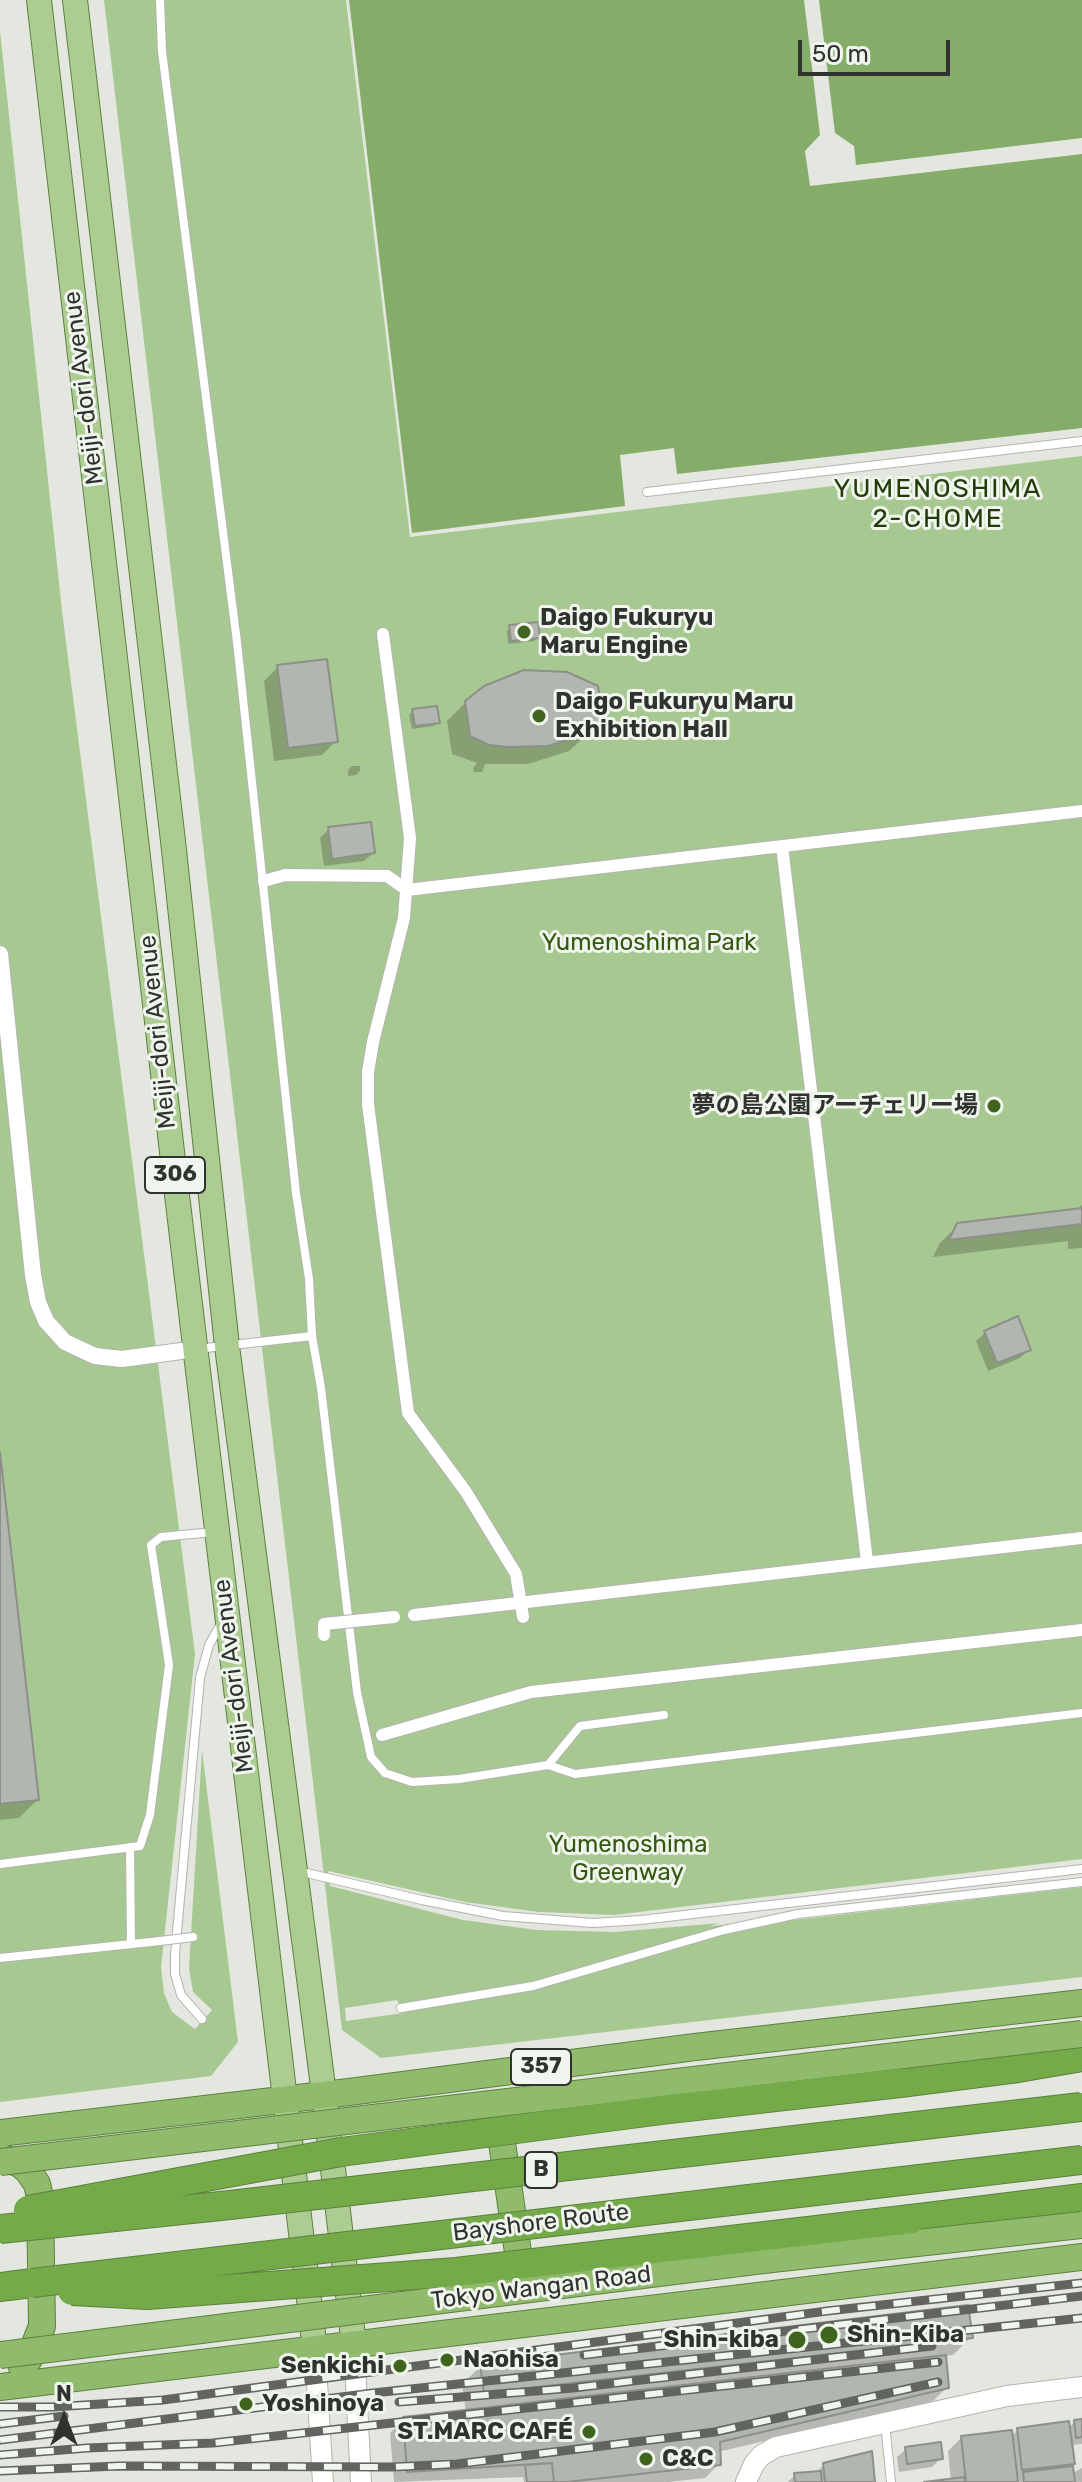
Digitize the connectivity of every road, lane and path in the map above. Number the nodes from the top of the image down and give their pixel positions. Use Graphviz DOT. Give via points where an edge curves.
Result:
graph roads {
  1 [pos="39,0"];
  2 [pos="75,0"];
  3 [pos="160,0"];
  4 [pos="1082,441"];
  5 [pos="647,492"];
  6 [pos="383,634"];
  7 [pos="1082,811"];
  8 [pos="782,846"];
  9 [pos="264,881"];
  10 [pos="407,890"];
  11 [pos="0,954"];
  12 [pos="312,1336"];
  13 [pos="227,1346"];
  14 [pos="196,1349"];
  15 [pos="217,1532"];
  16 [pos="1082,1538"];
  17 [pos="867,1561"];
  18 [pos="522,1603"];
  19 [pos="226,1615"];
  20 [pos="414,1615"];
  21 [pos="394,1617"];
  22 [pos="523,1617"];
  23 [pos="1082,1630"];
  24 [pos="324,1635"];
  25 [pos="1082,1713"];
  26 [pos="664,1715"];
  27 [pos="382,1735"];
  28 [pos="548,1765"];
  29 [pos="130,1847"];
  30 [pos="0,1864"];
  31 [pos="1082,1869"];
  32 [pos="293,1870"];
  33 [pos="1082,1882"];
  34 [pos="193,1937"];
  35 [pos="131,1944"];
  36 [pos="0,1958"];
  37 [pos="1082,2003"];
  38 [pos="401,2008"];
  39 [pos="202,2019"];
  40 [pos="1082,2034"];
  41 [pos="695,2047"];
  42 [pos="1082,2057"];
  43 [pos="324,2094"];
  44 [pos="285,2099"];
  45 [pos="1082,2107"];
  46 [pos="0,2133"];
  47 [pos="0,2160"];
  48 [pos="1082,2160"];
  49 [pos="1082,2198"];
  50 [pos="0,2215"];
  51 [pos="1082,2225"];
  52 [pos="0,2229"];
  53 [pos="1082,2257"];
  54 [pos="32,2283"];
  55 [pos="0,2287"];
  56 [pos="640,2308"];
  57 [pos="354,2345"];
  58 [pos="315,2350"];
  59 [pos="0,2355"];
  60 [pos="0,2385"];
  61 [pos="1082,2387"];
  62 [pos="885,2422"];
  63 [pos="323,2482"];
  64 [pos="361,2482"];
  65 [pos="746,2482"];
  66 [pos="891,2482"];
  1 -- 14 [label="main road, Meiji-dori Avenue / 306"];
  2 -- 13 [label="main road, Meiji-dori Avenue / 306"];
  3 -- 9 [label="lane"];
  4 -- 5 [label="lane"];
  6 -- 10 [label="street" via="410,838"];
  7 -- 8 [label="street"];
  8 -- 10 [label="street"];
  8 -- 17 [label="street"];
  9 -- 10 [label="street" via="285,875 387,876"];
  9 -- 12 [label="lane"];
  10 -- 18 [label="street" via="368,1088 408,1413 466,1492 516,1574"];
  11 -- 14 [label="street" via="33,1275 46,1321 65,1342 95,1356 122,1359"];
  12 -- 13 [label="lane"];
  12 -- 28 [label="lane" via="357,1692 371,1757 385,1773 412,1782"];
  13 -- 14 [label="lane"];
  13 -- 32 [label="main road, Meiji-dori Avenue / 306"];
  14 -- 15 [label="main road, Meiji-dori Avenue / 306"];
  15 -- 19 [label="main road, Meiji-dori Avenue / 306"];
  15 -- 29 [label="lane" via="161,1537 151,1545 169,1665 150,1815 140,1846"];
  16 -- 17 [label="street"];
  17 -- 18 [label="street"];
  18 -- 20 [label="street"];
  18 -- 22 [label="street"];
  19 -- 39 [label="lane" via="209,1645 200,1678 175,1954 181,1995"];
  19 -- 44 [label="main road, Meiji-dori Avenue / 306"];
  21 -- 24 [label="street, bridge" via="324,1624"];
  23 -- 27 [label="street" via="531,1692"];
  25 -- 28 [label="lane" via="575,1774"];
  26 -- 28 [label="lane" via="580,1726"];
  29 -- 30 [label="lane"];
  29 -- 35 [label="lane"];
  31 -- 32 [label="lane" via="593,1923 503,1916"];
  32 -- 43 [label="main road, Meiji-dori Avenue / 306"];
  33 -- 38 [label="lane" via="798,1914 533,1986"];
  34 -- 35 [label="lane, bridge"];
  35 -- 36 [label="lane"];
  37 -- 41 [label="highway, 357"];
  40 -- 47 [label="highway, 357, bridge"];
  41 -- 43 [label="highway, 357"];
  41 -- 56 [label="highway" via="674,2065 641,2078 521,2103 500,2129 520,2266 526,2277 536,2284 624,2297"];
  42 -- 50 [label="highway, bridge" via="341,2152"];
  43 -- 44 [label="highway, 357"];
  43 -- 57 [label="main road, Meiji-dori Avenue / 306"];
  44 -- 46 [label="highway, 357"];
  44 -- 58 [label="main road, Meiji-dori Avenue / 306"];
  45 -- 52 [label="highway, B, bridge"];
  47 -- 60 [label="highway" via="20,2164 37,2184 42,2326 29,2359"];
  48 -- 54 [label="highway, Bayshore Route / B, bridge"];
  49 -- 54 [label="highway, bridge" via="456,2272 234,2290 147,2295 79,2292"];
  51 -- 59 [label="highway, Tokyo Wangan Road, bridge"];
  53 -- 56 [label="highway"];
  54 -- 55 [label="highway, Bayshore Route / B"];
  56 -- 57 [label="highway"];
  57 -- 58 [label="highway"];
  57 -- 64 [label="street"];
  58 -- 60 [label="highway"];
  58 -- 63 [label="street"];
  61 -- 62 [label="street" via="1007,2396"];
  62 -- 65 [label="street" via="776,2447 754,2464"];
  62 -- 66 [label="lane"];
}
